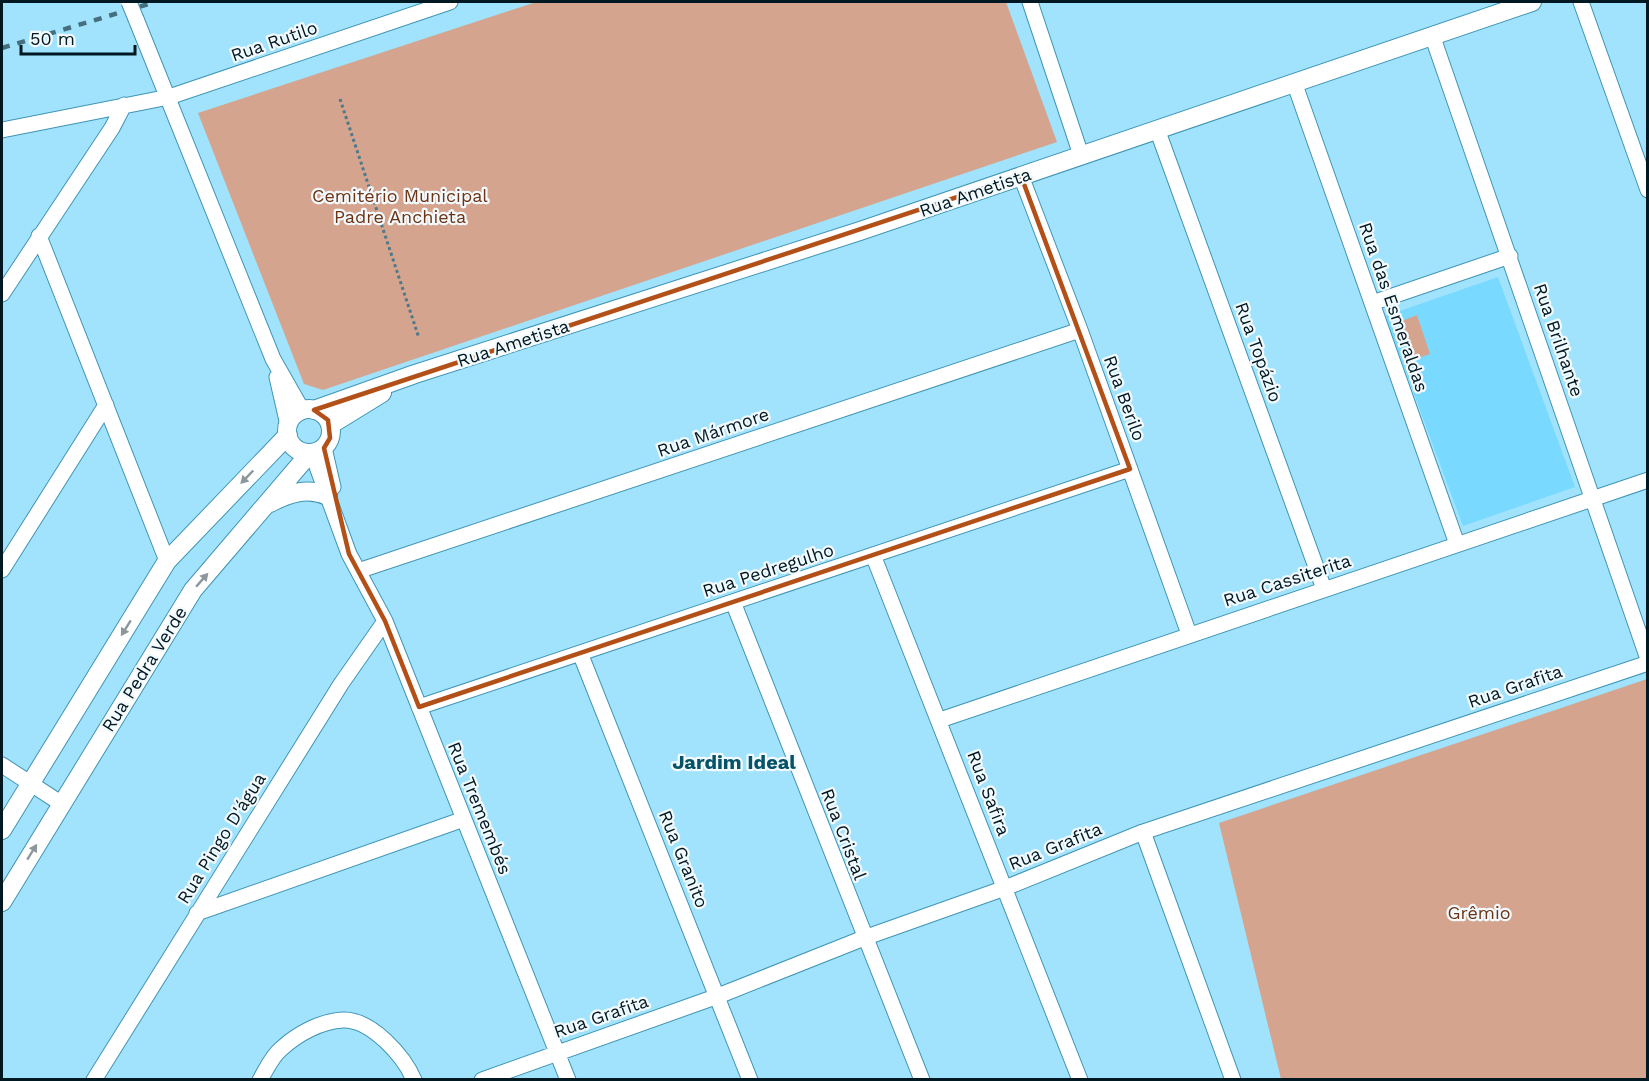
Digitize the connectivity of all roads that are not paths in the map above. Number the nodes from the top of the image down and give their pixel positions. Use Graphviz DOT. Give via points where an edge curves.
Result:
graph roads {
  1 [pos="129,2"];
  2 [pos="450,2"];
  3 [pos="1030,2"];
  4 [pos="1532,2"];
  5 [pos="1581,2"];
  6 [pos="1432,35"];
  7 [pos="1294,82"];
  8 [pos="169,97"];
  9 [pos="124,105"];
  10 [pos="1157,129"];
  11 [pos="2,130"];
  12 [pos="1081,155"];
  13 [pos="1021,176"];
  14 [pos="1647,190"];
  15 [pos="39,237"];
  16 [pos="1510,256"];
  17 [pos="2,294"];
  18 [pos="1372,303"];
  19 [pos="1080,330"];
  20 [pos="273,359"];
  21 [pos="415,374"];
  22 [pos="106,405"];
  23 [pos="308,410"];
  24 [pos="330,425"];
  25 [pos="288,430"];
  26 [pos="315,451"];
  27 [pos="1130,469"];
  28 [pos="1647,480"];
  29 [pos="328,496"];
  30 [pos="1594,498"];
  31 [pos="268,504"];
  32 [pos="1457,544"];
  33 [pos="350,554"];
  34 [pos="873,555"];
  35 [pos="167,561"];
  36 [pos="2,570"];
  37 [pos="358,571"];
  38 [pos="1324,589"];
  39 [pos="733,602"];
  40 [pos="385,621"];
  41 [pos="1189,634"];
  42 [pos="580,653"];
  43 [pos="1647,661"];
  44 [pos="419,707"];
  45 [pos="940,720"];
  46 [pos="2,765"];
  47 [pos="30,783"];
  48 [pos="62,804"];
  49 [pos="464,819"];
  50 [pos="2,830"];
  51 [pos="1143,832"];
  52 [pos="1005,888"];
  53 [pos="2,902"];
  54 [pos="196,913"];
  55 [pos="864,938"];
  56 [pos="718,996"];
  57 [pos="557,1052"];
  58 [pos="94,1080"];
  59 [pos="260,1080"];
  60 [pos="414,1080"];
  61 [pos="482,1080"];
  62 [pos="568,1080"];
  63 [pos="750,1080"];
  64 [pos="922,1080"];
  65 [pos="1080,1080"];
  66 [pos="1233,1080"];
  1 -- 8 [label="street, bridge"];
  2 -- 8 [label="street, Rua Rutilo"];
  3 -- 12 [label="street"];
  4 -- 6 [label="street, Rua Ametista"];
  5 -- 14 [label="street"];
  6 -- 7 [label="street, Rua Ametista"];
  6 -- 16 [label="street, Rua Brilhante"];
  7 -- 10 [label="street, Rua Ametista"];
  7 -- 18 [label="street, Rua das Esmeraldas"];
  8 -- 9 [label="street, Rua Rutilo"];
  8 -- 20 [label="street"];
  9 -- 11 [label="street, Rua Rutilo"];
  9 -- 15 [label="street"];
  10 -- 12 [label="street, Rua Ametista"];
  10 -- 38 [label="street, Rua Topázio"];
  12 -- 13 [label="street, Rua Ametista"];
  13 -- 19 [label="street, Rua Berilo"];
  13 -- 21 [label="street, Rua Ametista"];
  15 -- 17 [label="street"];
  15 -- 22 [label="street"];
  16 -- 18 [label="street"];
  16 -- 30 [label="street, Rua Brilhante"];
  18 -- 32 [label="street, Rua das Esmeraldas"];
  19 -- 27 [label="street, Rua Berilo"];
  19 -- 37 [label="street, Rua Mármore"];
  20 -- 23 [label="street"];
  20 -- 25 [label="street"];
  21 -- 23 [label="street, Rua Ametista"];
  21 -- 24 [label="street, Rua Ametista"];
  22 -- 35 [label="street"];
  22 -- 36 [label="street"];
  23 -- 24 [label="street" via="324,415"];
  23 -- 25 [label="street" via="294,416"];
  24 -- 26 [label="street" via="330,438"];
  25 -- 26 [label="street" via="293,447"];
  25 -- 35 [label="street, Rua Pedra Verde, one-way"];
  26 -- 29 [label="street, Rua Tremembés"];
  26 -- 31 [label="street, Rua Pedra Verde"];
  26 -- 33 [label="street, Rua Tremembés"];
  27 -- 34 [label="street, Rua Pedregulho"];
  27 -- 41 [label="street, Rua Berilo"];
  28 -- 30 [label="street, Rua Cassiterita"];
  29 -- 31 [label="street" via="314,490"];
  29 -- 33 [label="street, Rua Tremembés"];
  30 -- 32 [label="street, Rua Cassiterita"];
  30 -- 43 [label="street, Rua Brilhante"];
  48 -- 31 [label="street, Rua Pedra Verde, one-way" via="193,590"];
  32 -- 38 [label="street, Rua Cassiterita"];
  33 -- 37 [label="street, Rua Tremembés"];
  34 -- 39 [label="street, Rua Pedregulho"];
  34 -- 45 [label="street, Rua Safira"];
  35 -- 47 [label="street, Rua Pedra Verde, one-way"];
  37 -- 40 [label="street, Rua Tremembés"];
  38 -- 41 [label="street, Rua Cassiterita"];
  39 -- 42 [label="street, Rua Pedregulho"];
  39 -- 55 [label="street, Rua Cristal"];
  40 -- 44 [label="street, Rua Tremembés"];
  40 -- 54 [label="street, Rua Pingo D'água"];
  41 -- 45 [label="street, Rua Cassiterita"];
  42 -- 44 [label="street, Rua Pedregulho"];
  42 -- 56 [label="street, Rua Granito"];
  43 -- 51 [label="street, Rua Grafita"];
  44 -- 49 [label="street, Rua Tremembés"];
  45 -- 52 [label="street, Rua Safira"];
  46 -- 47 [label="street"];
  47 -- 48 [label="street"];
  47 -- 50 [label="street, Rua Pedra Verde"];
  53 -- 48 [label="street, Rua Pedra Verde, one-way"];
  49 -- 54 [label="street"];
  49 -- 57 [label="street, Rua Tremembés"];
  51 -- 52 [label="street, Rua Grafita"];
  51 -- 66 [label="street"];
  52 -- 55 [label="street, Rua Grafita"];
  52 -- 65 [label="street, Rua Safira"];
  54 -- 58 [label="street, Rua Pingo D'água"];
  55 -- 56 [label="street, Rua Grafita"];
  55 -- 64 [label="street, Rua Cristal"];
  56 -- 57 [label="street, Rua Grafita"];
  56 -- 63 [label="street, Rua Granito"];
  57 -- 61 [label="street, Rua Grafita"];
  57 -- 62 [label="street, Rua Tremembés"];
  59 -- 60 [label="street" via="279,1050 312,1028 344,1020 378,1033 410,1069"];
}
